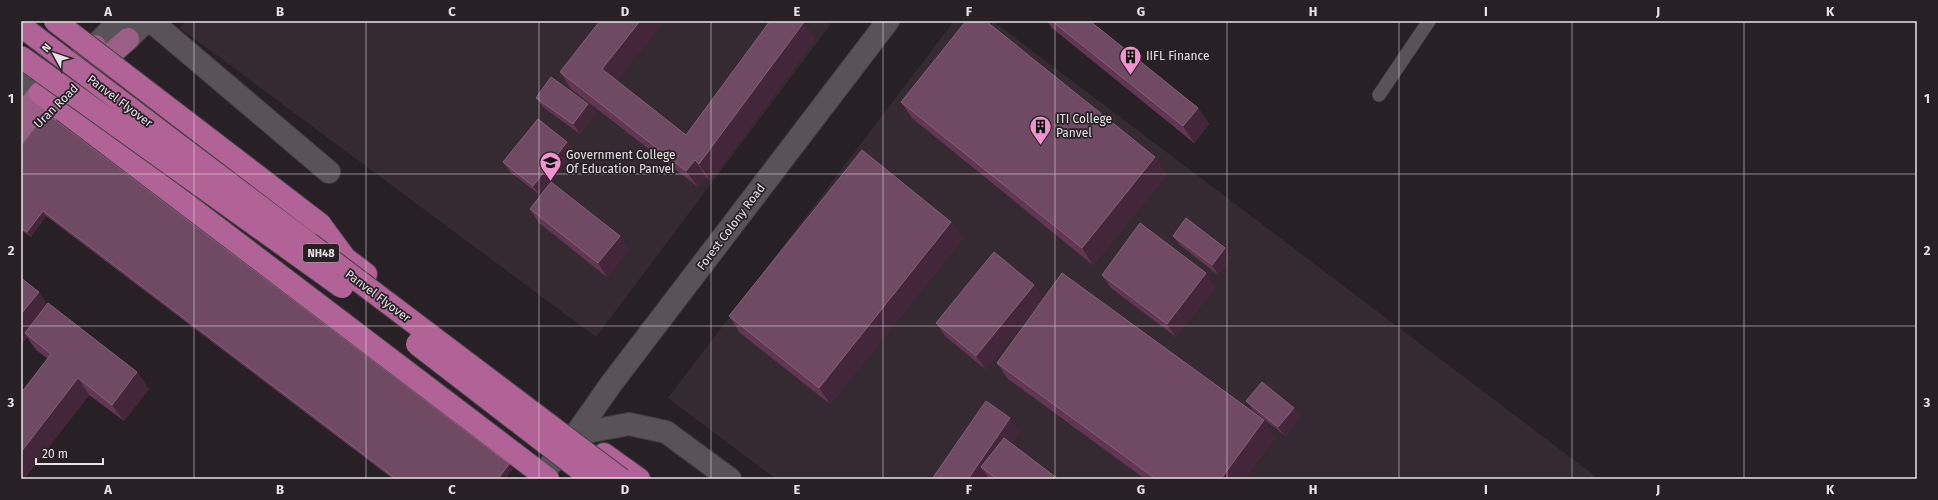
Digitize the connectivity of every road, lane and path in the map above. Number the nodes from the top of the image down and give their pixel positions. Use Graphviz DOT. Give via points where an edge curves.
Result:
graph roads {
  1 [pos="55,21"];
  2 [pos="62,21"];
  3 [pos="146,21"];
  4 [pos="151,21"];
  5 [pos="888,21"];
  6 [pos="1429,21"];
  7 [pos="21,26"];
  8 [pos="124,30"];
  9 [pos="94,46"];
  10 [pos="21,58"];
  11 [pos="21,79"];
  12 [pos="1379,95"];
  13 [pos="48,99"];
  14 [pos="21,115"];
  15 [pos="21,143"];
  16 [pos="329,172"];
  17 [pos="576,434"];
  18 [pos="542,477"];
  19 [pos="592,479"];
  20 [pos="621,479"];
  21 [pos="639,479"];
  22 [pos="730,479"];
  1 -- 17 [label="highway, bridge" via="320,224 345,258"];
  2 -- 9 [label="street"];
  3 -- 8 [label="street"];
  4 -- 16 [label="street"];
  5 -- 17 [label="street, Forest Colony Road"];
  6 -- 12 [label="lane"];
  7 -- 20 [label="highway, Panvel Flyover / NH48, bridge"];
  8 -- 9 [label="street"];
  8 -- 13 [label="main road, Uran Road"];
  9 -- 13 [label="main road, Uran Road"];
  10 -- 19 [label="highway, Panvel Flyover / NH48, bridge" via="357,298"];
  11 -- 13 [label="street"];
  13 -- 14 [label="main road, Uran Road"];
  13 -- 15 [label="main road, Uran Road"];
  13 -- 18 [label="highway"];
  17 -- 18 [label="street, Forest Colony Road"];
  17 -- 21 [label="highway"];
  17 -- 22 [label="street" via="629,424 666,432"];
}
